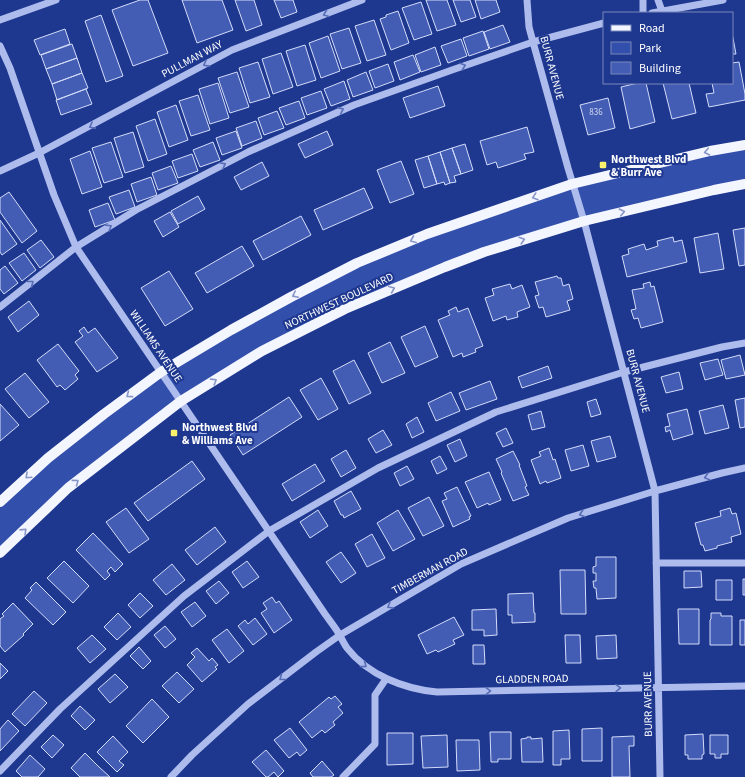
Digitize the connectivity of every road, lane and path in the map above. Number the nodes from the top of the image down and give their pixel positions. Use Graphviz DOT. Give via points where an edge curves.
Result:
graph roads {
  1 [pos="56,0"];
  2 [pos="362,0"];
  3 [pos="527,0"];
  4 [pos="643,0"];
  5 [pos="658,0"];
  6 [pos="723,0"];
  7 [pos="662,11"];
  8 [pos="643,12"];
  9 [pos="657,12"];
  10 [pos="0,20"];
  11 [pos="603,23"];
  12 [pos="533,42"];
  13 [pos="0,46"];
  14 [pos="745,145"];
  15 [pos="39,154"];
  16 [pos="0,171"];
  17 [pos="572,184"];
  18 [pos="745,184"];
  19 [pos="584,221"];
  20 [pos="76,247"];
  21 [pos="0,307"];
  22 [pos="745,343"];
  23 [pos="161,372"];
  24 [pos="624,372"];
  25 [pos="181,402"];
  26 [pos="745,468"];
  27 [pos="655,491"];
  28 [pos="0,502"];
  29 [pos="269,531"];
  30 [pos="0,553"];
  31 [pos="656,563"];
  32 [pos="745,563"];
  33 [pos="340,635"];
  34 [pos="386,679"];
  35 [pos="745,686"];
  36 [pos="658,687"];
  37 [pos="0,771"];
  38 [pos="171,777"];
  39 [pos="343,777"];
  40 [pos="660,777"];
  1 -- 10 [label="street"];
  2 -- 15 [label="street, PULLMAN WAY, one-way" via="232,50"];
  3 -- 12 [label="street, BURR AVENUE"];
  4 -- 8 [label="street"];
  5 -- 7 [label="street"];
  6 -- 7 [label="street"];
  7 -- 9 [label="street"];
  11 -- 12 [label="street"];
  12 -- 17 [label="street, BURR AVENUE"];
  20 -- 12 [label="street, one-way" via="136,210 248,152 310,124 354,105"];
  13 -- 15 [label="street, WILLIAMS AVENUE"];
  14 -- 17 [label="main road, NORTHWEST BOULEVARD, one-way"];
  15 -- 16 [label="street, PULLMAN WAY"];
  15 -- 20 [label="street, WILLIAMS AVENUE"];
  17 -- 19 [label="street, BURR AVENUE"];
  17 -- 23 [label="main road, NORTHWEST BOULEVARD, one-way" via="427,234 358,263 284,300"];
  19 -- 18 [label="main road, NORTHWEST BOULEVARD, one-way"];
  19 -- 24 [label="street, BURR AVENUE"];
  25 -- 19 [label="main road, NORTHWEST BOULEVARD, one-way" via="262,351 344,309 484,252"];
  21 -- 20 [label="street, one-way"];
  20 -- 23 [label="street, WILLIAMS AVENUE"];
  22 -- 24 [label="street"];
  23 -- 25 [label="street, WILLIAMS AVENUE"];
  23 -- 28 [label="main road, NORTHWEST BOULEVARD, one-way" via="48,458"];
  24 -- 27 [label="street, BURR AVENUE"];
  24 -- 29 [label="street" via="496,412 378,468"];
  25 -- 29 [label="street, WILLIAMS AVENUE"];
  30 -- 25 [label="main road, NORTHWEST BOULEVARD, one-way" via="68,488"];
  26 -- 27 [label="street, TIMBERMAN ROAD, one-way"];
  27 -- 31 [label="street, BURR AVENUE"];
  27 -- 33 [label="street, TIMBERMAN ROAD, one-way" via="568,518 461,564"];
  29 -- 33 [label="street, WILLIAMS AVENUE"];
  29 -- 37 [label="street" via="184,596 60,709"];
  31 -- 32 [label="street"];
  31 -- 36 [label="street, BURR AVENUE"];
  33 -- 34 [label="street, GLADDEN ROAD, one-way" via="356,659"];
  33 -- 38 [label="street, TIMBERMAN ROAD, one-way" via="248,704"];
  34 -- 36 [label="street, GLADDEN ROAD, one-way" via="407,687 437,692"];
  34 -- 39 [label="street" via="375,695 375,744"];
  35 -- 36 [label="street, GLADDEN ROAD"];
  36 -- 40 [label="street, BURR AVENUE"];
}
